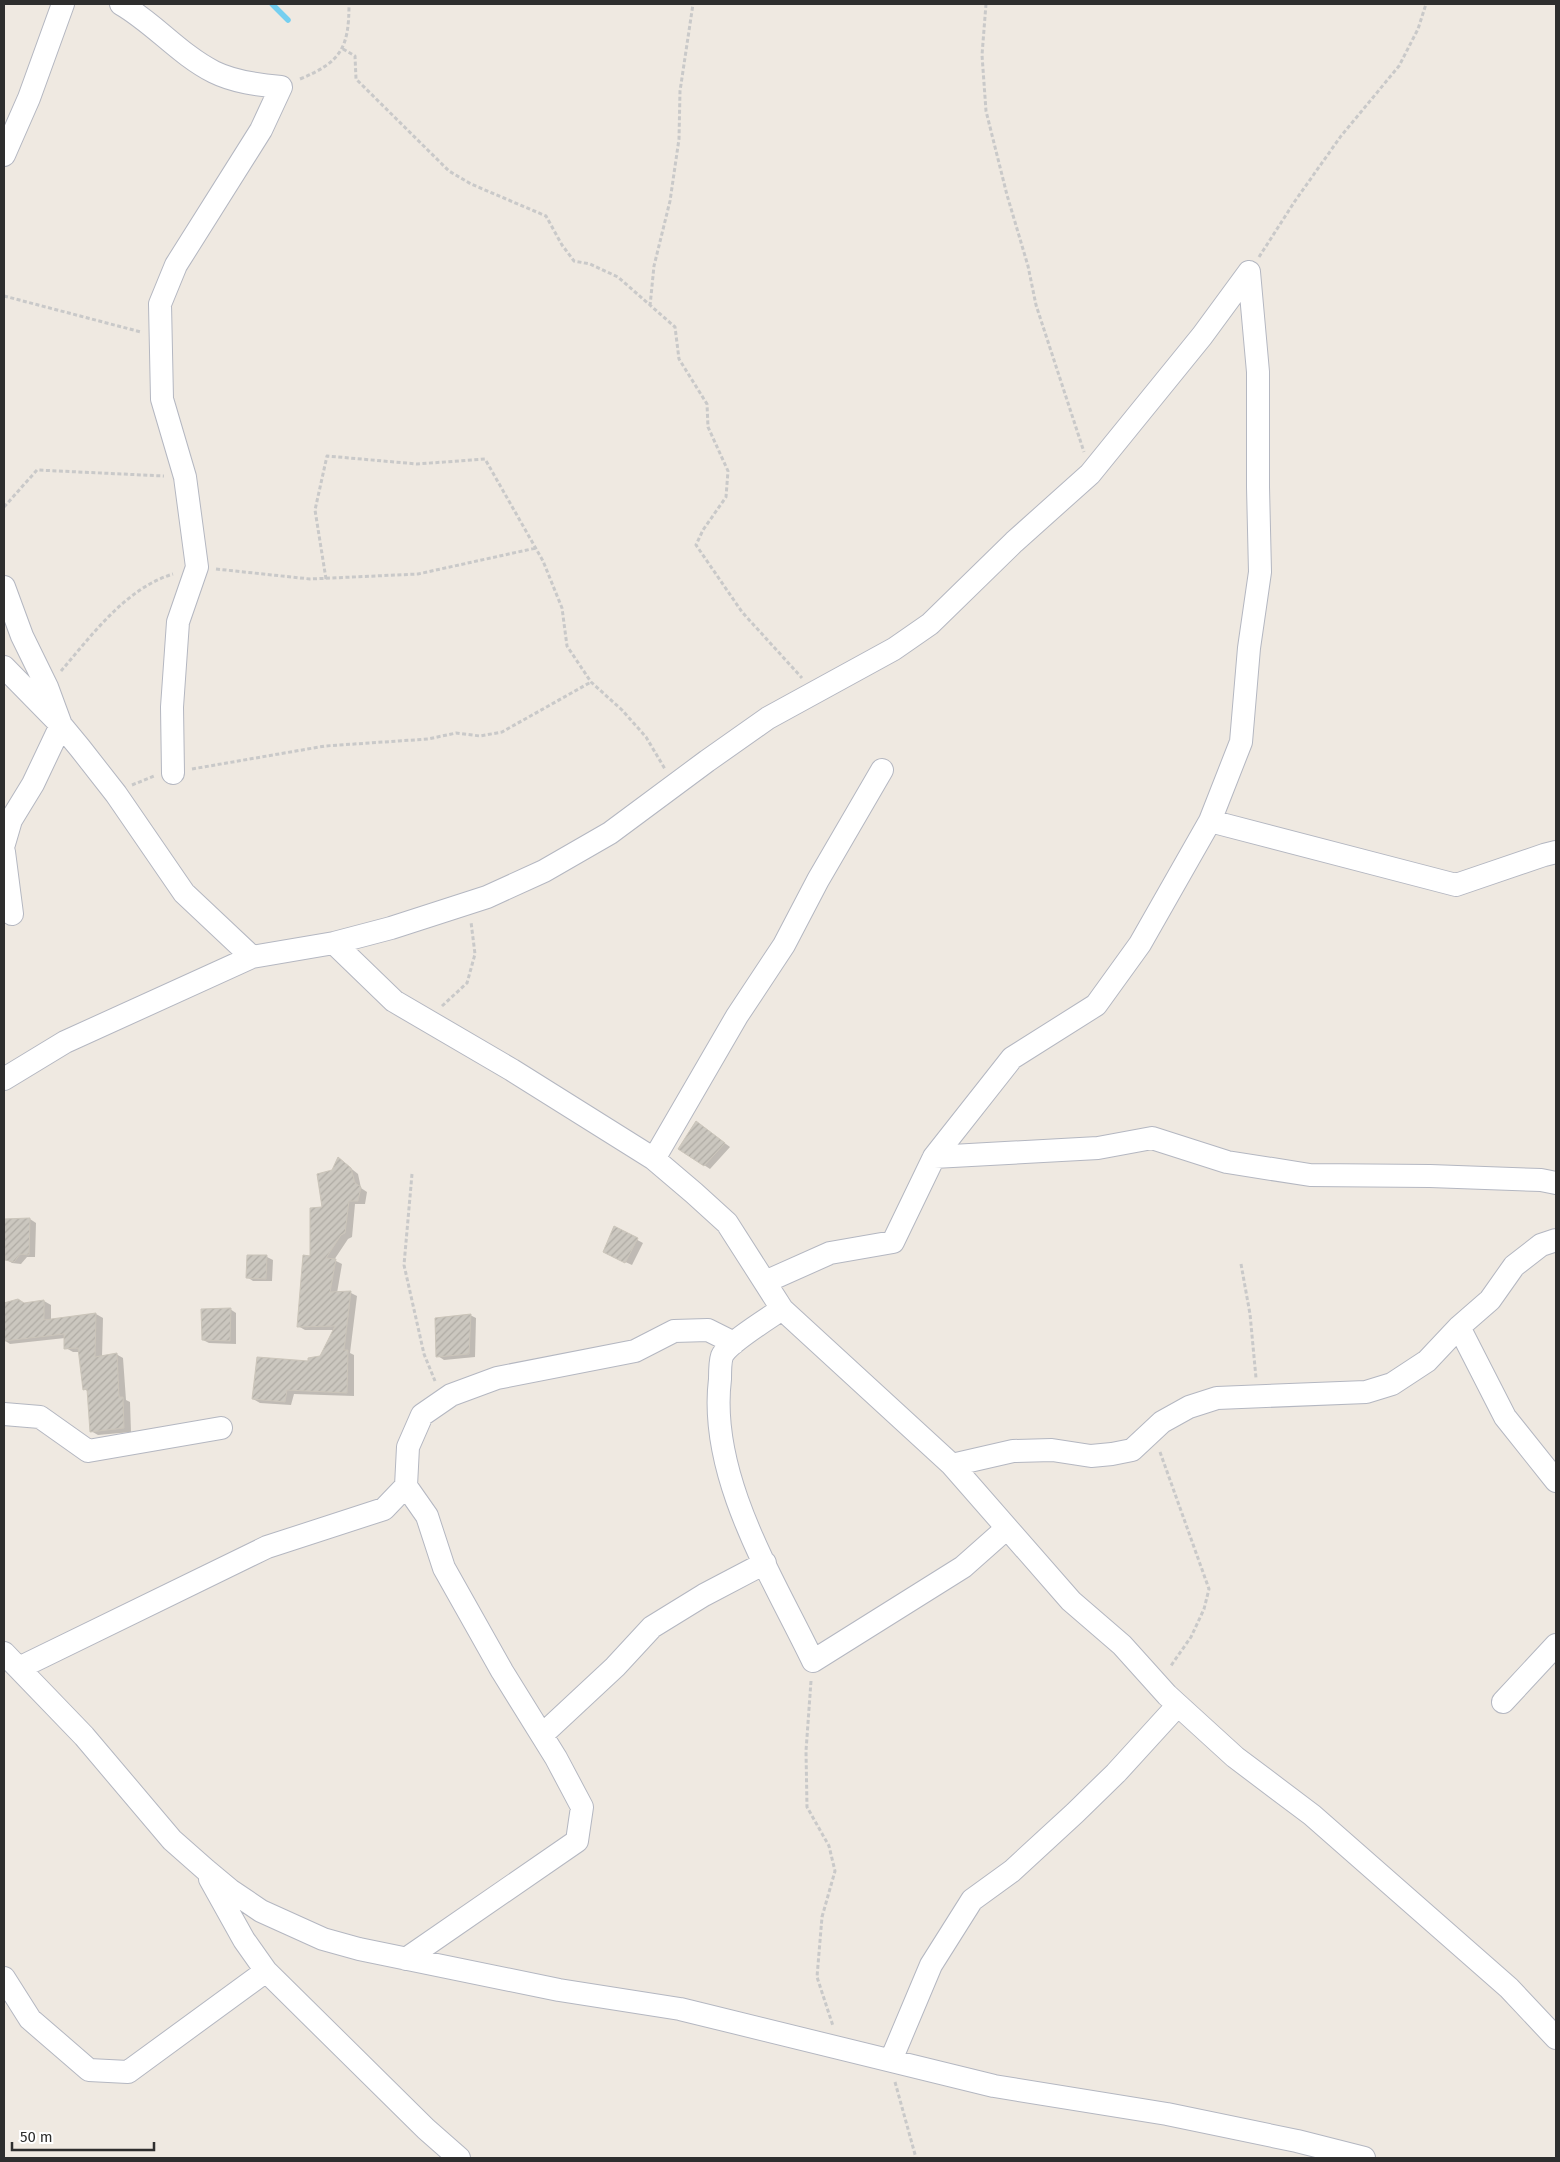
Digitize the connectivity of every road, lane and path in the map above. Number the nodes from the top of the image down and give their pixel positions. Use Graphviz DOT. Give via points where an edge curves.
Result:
graph roads {
  1 [pos="63,4"];
  2 [pos="121,4"];
  3 [pos="349,4"];
  4 [pos="693,4"];
  5 [pos="986,4"];
  6 [pos="1426,4"];
  7 [pos="343,49"];
  8 [pos="281,87"];
  9 [pos="4,156"];
  10 [pos="1249,272"];
  11 [pos="4,296"];
  12 [pos="650,306"];
  13 [pos="149,334"];
  14 [pos="1090,474"];
  15 [pos="185,477"];
  16 [pos="4,507"];
  17 [pos="537,548"];
  18 [pos="197,567"];
  19 [pos="326,578"];
  20 [pos="4,587"];
  21 [pos="4,667"];
  22 [pos="591,682"];
  23 [pos="48,687"];
  24 [pos="814,692"];
  25 [pos="61,725"];
  26 [pos="882,770"];
  27 [pos="173,773"];
  28 [pos="674,785"];
  29 [pos="116,794"];
  30 [pos="1210,821"];
  31 [pos="4,844"];
  32 [pos="4,852"];
  33 [pos="1556,852"];
  34 [pos="470,903"];
  35 [pos="12,914"];
  36 [pos="334,943"];
  37 [pos="252,957"];
  38 [pos="427,1021"];
  39 [pos="4,1079"];
  40 [pos="934,1157"];
  41 [pos="654,1159"];
  42 [pos="412,1174"];
  43 [pos="1556,1183"];
  44 [pos="1556,1240"];
  45 [pos="1241,1264"];
  46 [pos="765,1282"];
  47 [pos="782,1309"];
  48 [pos="1459,1327"];
  49 [pos="734,1343"];
  50 [pos="1258,1396"];
  51 [pos="443,1400"];
  52 [pos="4,1414"];
  53 [pos="221,1428"];
  54 [pos="1152,1432"];
  55 [pos="952,1465"];
  56 [pos="1556,1481"];
  57 [pos="406,1486"];
  58 [pos="1007,1528"];
  59 [pos="765,1564"];
  60 [pos="1556,1645"];
  61 [pos="11,1660"];
  62 [pos="813,1660"];
  63 [pos="1172,1700"];
  64 [pos="1503,1702"];
  65 [pos="542,1735"];
  66 [pos="206,1870"];
  67 [pos="406,1959"];
  68 [pos="266,1971"];
  69 [pos="4,1978"];
  70 [pos="1556,2038"];
  71 [pos="841,2047"];
  72 [pos="891,2060"];
  73 [pos="459,2158"];
  74 [pos="916,2158"];
  75 [pos="1364,2158"];
  1 -- 9 [label="street"];
  2 -- 8 [label="street" via="142,16 214,72 250,84"];
  3 -- 7 [label="path" via="349,26"];
  4 -- 12 [label="path" via="680,91 679,139 670,201 654,266"];
  5 -- 14 [label="path" via="982,55 986,111 1036,305"];
  6 -- 10 [label="path" via="1418,30 1399,66 1336,144"];
  7 -- 8 [label="path" via="324,69"];
  7 -- 12 [label="path" via="355,56 356,79 449,170 471,184 546,216 574,261 590,264 618,277"];
  8 -- 15 [label="street" via="261,130 176,265 160,304 162,399"];
  10 -- 14 [label="street" via="1202,336"];
  10 -- 30 [label="street" via="1258,372 1260,572 1241,742"];
  11 -- 13 [label="path"];
  12 -- 24 [label="path" via="675,327 679,359 707,404 708,427 728,471 726,498 696,545 742,612"];
  14 -- 24 [label="street" via="930,624 894,649"];
  15 -- 16 [label="path" via="37,470"];
  15 -- 18 [label="street"];
  17 -- 19 [label="path" via="418,574"];
  17 -- 19 [label="path" via="485,459 417,464 327,456 315,510"];
  17 -- 22 [label="path" via="562,608 568,646"];
  18 -- 19 [label="path"];
  18 -- 23 [label="path" via="157,579 109,615"];
  18 -- 27 [label="street" via="178,622 172,707"];
  20 -- 23 [label="street" via="22,636"];
  21 -- 25 [label="street"];
  22 -- 27 [label="path" via="502,732 480,736 456,733 428,739 325,746"];
  22 -- 28 [label="path" via="646,738"];
  23 -- 25 [label="street"];
  24 -- 28 [label="street" via="768,718"];
  25 -- 29 [label="street"];
  25 -- 31 [label="street" via="33,784 11,820"];
  26 -- 41 [label="street" via="784,945 737,1016"];
  27 -- 29 [label="path" via="148,778"];
  28 -- 34 [label="street" via="610,833 544,871"];
  29 -- 37 [label="street" via="184,893"];
  30 -- 33 [label="street" via="1456,885"];
  30 -- 40 [label="street" via="1140,944 1096,1004 1012,1058"];
  32 -- 35 [label="street"];
  34 -- 36 [label="street"];
  34 -- 38 [label="path" via="475,954 467,983"];
  36 -- 37 [label="street"];
  36 -- 38 [label="street" via="394,1001"];
  37 -- 39 [label="street" via="65,1042"];
  38 -- 41 [label="street"];
  40 -- 43 [label="street" via="1098,1148 1152,1138 1227,1162 1310,1176 1430,1176"];
  40 -- 46 [label="street" via="893,1242 830,1253"];
  41 -- 46 [label="street" via="727,1223"];
  42 -- 51 [label="path" via="404,1265 424,1354"];
  44 -- 48 [label="street" via="1541,1246 1514,1266 1490,1300"];
  45 -- 50 [label="path" via="1250,1314"];
  46 -- 47 [label="street"];
  47 -- 49 [label="street"];
  47 -- 55 [label="street"];
  48 -- 50 [label="street" via="1427,1361 1392,1384 1366,1392"];
  48 -- 56 [label="street" via="1506,1417"];
  49 -- 51 [label="street" via="708,1330 674,1331 635,1351 497,1378"];
  49 -- 59 [label="street" via="722,1355 717,1398 724,1456 749,1532"];
  50 -- 54 [label="street" via="1217,1398 1189,1407 1162,1422"];
  51 -- 57 [label="street" via="422,1414 408,1447"];
  52 -- 53 [label="street" via="40,1416 88,1450"];
  54 -- 55 [label="street" via="1132,1450 1112,1454 1090,1456 1052,1450 1013,1451"];
  54 -- 63 [label="path" via="1209,1589 1191,1637 1170,1665"];
  55 -- 58 [label="street"];
  57 -- 61 [label="street" via="384,1509 267,1547"];
  57 -- 65 [label="street" via="427,1516 444,1568"];
  58 -- 62 [label="street" via="963,1567"];
  58 -- 63 [label="street" via="1071,1601 1122,1645"];
  59 -- 62 [label="street"];
  59 -- 65 [label="street" via="652,1627 615,1667"];
  60 -- 64 [label="street"];
  61 -- 66 [label="street" via="84,1736 172,1840"];
  62 -- 71 [label="path" via="806,1751 807,1807 829,1846 835,1871 822,1917 817,1977"];
  63 -- 70 [label="street" via="1235,1757 1319,1821 1509,1988"];
  63 -- 72 [label="street" via="1116,1773 1012,1871 972,1900 931,1965"];
  65 -- 67 [label="street" via="582,1807 577,1841"];
  66 -- 67 [label="street" via="261,1911 296,1928 322,1939"];
  66 -- 68 [label="street" via="244,1940"];
  67 -- 71 [label="street" via="559,1990 680,2009"];
  68 -- 69 [label="street" via="128,2072 89,2070 30,2019"];
  68 -- 73 [label="street"];
  71 -- 72 [label="street"];
  72 -- 74 [label="path"];
  72 -- 75 [label="street" via="994,2086 1167,2114"];
}
